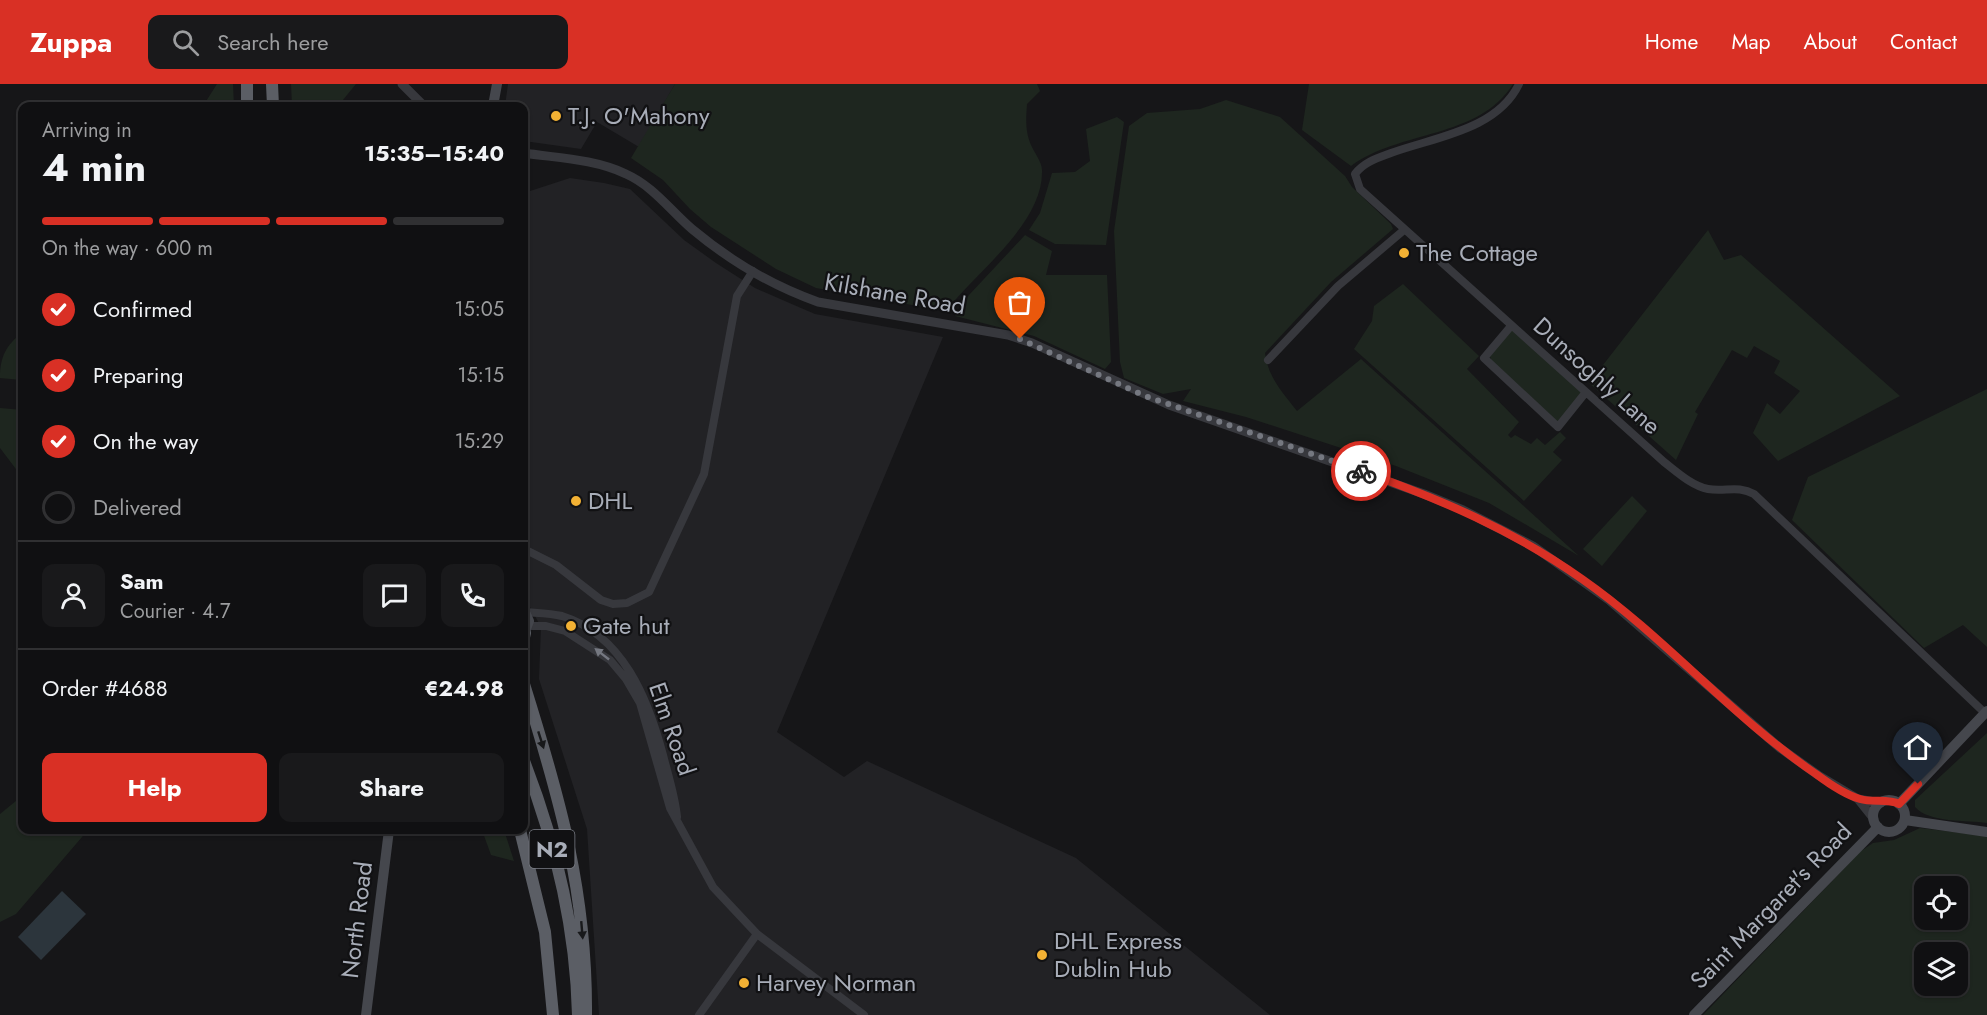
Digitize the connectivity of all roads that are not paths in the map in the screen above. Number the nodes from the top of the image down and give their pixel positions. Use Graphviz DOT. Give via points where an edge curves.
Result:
graph roads {
  1 [pos="247,84"];
  2 [pos="272,84"];
  3 [pos="402,84"];
  4 [pos="497,84"];
  5 [pos="1519,84"];
  6 [pos="247,102"];
  7 [pos="273,102"];
  8 [pos="420,102"];
  9 [pos="494,102"];
  10 [pos="528,154"];
  11 [pos="1404,230"];
  12 [pos="753,271"];
  13 [pos="1511,326"];
  14 [pos="1268,360"];
  15 [pos="1586,392"];
  16 [pos="528,551"];
  17 [pos="528,611"];
  18 [pos="528,632"];
  19 [pos="528,697"];
  20 [pos="1986,712"];
  21 [pos="528,774"];
  22 [pos="1858,799"];
  23 [pos="1881,803"];
  24 [pos="1899,804"];
  25 [pos="678,819"];
  26 [pos="1905,820"];
  27 [pos="1876,823"];
  28 [pos="1987,832"];
  29 [pos="389,834"];
  30 [pos="521,834"];
  31 [pos="757,934"];
  32 [pos="366,1015"];
  33 [pos="553,1015"];
  34 [pos="578,1015"];
  35 [pos="586,1015"];
  36 [pos="699,1015"];
  37 [pos="864,1015"];
  38 [pos="1694,1015"];
  1 -- 6 [label="highway"];
  2 -- 7 [label="highway"];
  3 -- 8 [label="street"];
  4 -- 9 [label="main road"];
  5 -- 11 [label="street, Dunsoghly Lane" via="1504,106 1478,123 1371,160 1355,174 1360,189"];
  10 -- 12 [label="street, Kilshane Road" via="592,163 628,174 657,193 709,242"];
  11 -- 13 [label="street, Dunsoghly Lane"];
  11 -- 14 [label="street" via="1338,286"];
  12 -- 16 [label="street" via="738,296 704,474 649,592 627,603 601,600 555,565"];
  12 -- 22 [label="street, Kilshane Road" via="818,302 1008,335 1032,343 1169,405 1462,510 1533,546 1583,580 1764,735 1818,776"];
  13 -- 15 [label="street, Dunsoghly Lane"];
  13 -- 15 [label="street" via="1484,358 1558,426"];
  15 -- 20 [label="street, Dunsoghly Lane" via="1664,462 1696,485 1710,489 1744,488 1754,494"];
  17 -- 25 [label="street, Elm Road" via="554,614 583,626 618,655 633,676 654,721"];
  25 -- 18 [label="street, Elm Road, one-way" via="670,808 640,704 626,679 610,660 565,631 546,626"];
  19 -- 35 [label="highway, one-way" via="553,776 571,853 582,920"];
  20 -- 24 [label="main road"];
  21 -- 34 [label="highway, N2" via="565,906"];
  22 -- 23 [label="street, Kilshane Road"];
  22 -- 27 [label="street, Kilshane Road"];
  23 -- 24 [label="main road"];
  23 -- 27 [label="main road" via="1875,810"];
  24 -- 26 [label="main road" via="1905,811"];
  25 -- 31 [label="street, Elm Road" via="713,887"];
  26 -- 27 [label="main road" via="1891,832"];
  26 -- 28 [label="main road"];
  27 -- 38 [label="main road, Saint Margaret's Road"];
  29 -- 32 [label="main road, North Road"];
  30 -- 33 [label="highway, N2" via="545,932"];
  31 -- 36 [label="street"];
  31 -- 37 [label="street, Elm Road"];
}
